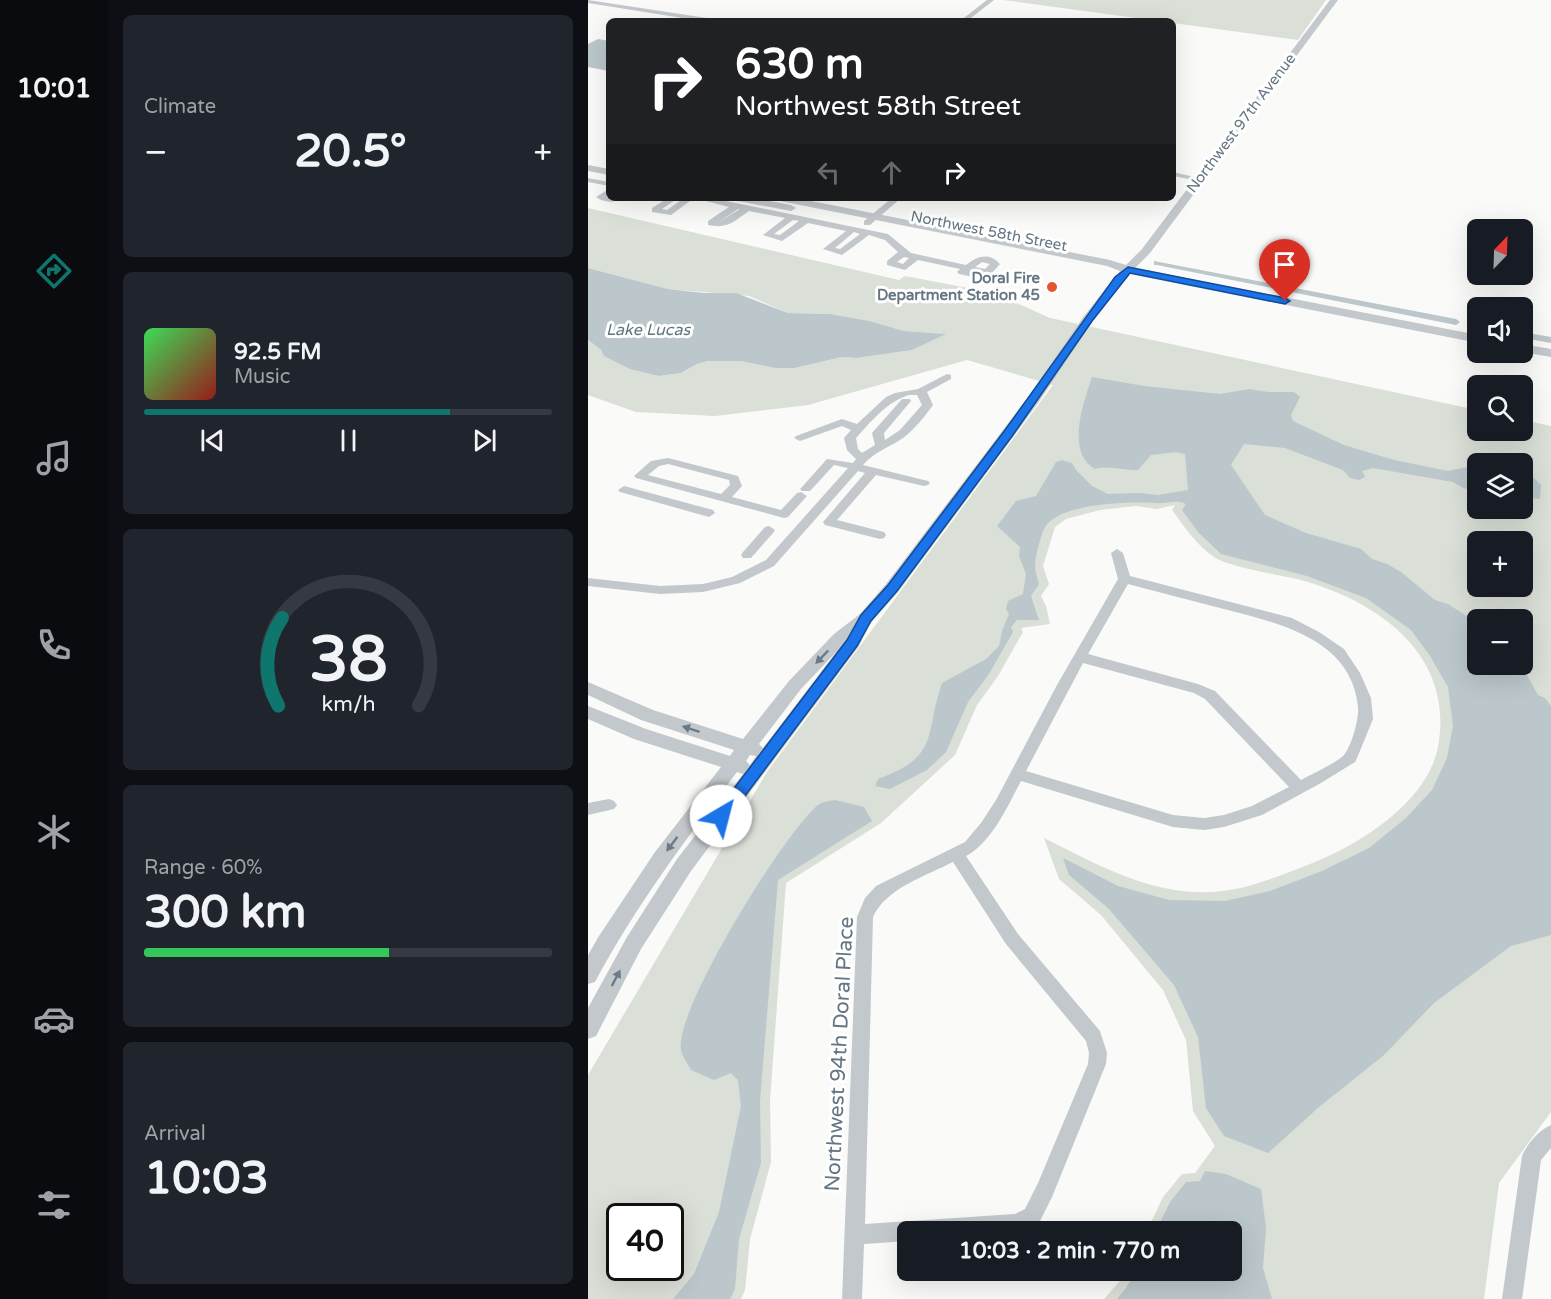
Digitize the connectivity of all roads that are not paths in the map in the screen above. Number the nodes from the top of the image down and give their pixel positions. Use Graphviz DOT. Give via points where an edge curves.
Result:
graph roads {
  1 [pos="645,0"];
  2 [pos="992,0"];
  3 [pos="1334,0"];
  4 [pos="588,1"];
  5 [pos="631,7"];
  6 [pos="695,18"];
  7 [pos="967,18"];
  8 [pos="588,160"];
  9 [pos="606,163"];
  10 [pos="588,168"];
  11 [pos="606,171"];
  12 [pos="1176,174"];
  13 [pos="1199,178"];
  14 [pos="588,179"];
  15 [pos="606,182"];
  16 [pos="669,201"];
  17 [pos="686,201"];
  18 [pos="790,201"];
  19 [pos="894,201"];
  20 [pos="737,202"];
  21 [pos="747,208"];
  22 [pos="792,217"];
  23 [pos="807,220"];
  24 [pos="870,224"];
  25 [pos="853,229"];
  26 [pos="903,253"];
  27 [pos="916,257"];
  28 [pos="967,267"];
  29 [pos="1128,270"];
  30 [pos="1467,337"];
  31 [pos="1533,350"];
  32 [pos="1551,353"];
  33 [pos="947,377"];
  34 [pos="921,392"];
  35 [pos="906,401"];
  36 [pos="859,429"];
  37 [pos="800,438"];
  38 [pos="881,445"];
  39 [pos="859,463"];
  40 [pos="873,471"];
  41 [pos="924,483"];
  42 [pos="624,490"];
  43 [pos="724,498"];
  44 [pos="709,513"];
  45 [pos="784,514"];
  46 [pos="808,520"];
  47 [pos="769,530"];
  48 [pos="880,535"];
  49 [pos="1117,553"];
  50 [pos="747,555"];
  51 [pos="1125,579"];
  52 [pos="588,582"];
  53 [pos="866,618"];
  54 [pos="1080,657"];
  55 [pos="588,688"];
  56 [pos="616,702"];
  57 [pos="594,715"];
  58 [pos="747,747"];
  59 [pos="767,754"];
  60 [pos="733,764"];
  61 [pos="754,771"];
  62 [pos="1016,774"];
  63 [pos="1298,787"];
  64 [pos="609,805"];
  65 [pos="588,808"];
  66 [pos="956,854"];
  67 [pos="588,975"];
  68 [pos="588,1029"];
  69 [pos="1551,1134"];
  70 [pos="853,1235"];
  71 [pos="852,1299"];
  72 [pos="1512,1299"];
  1 -- 5 [label="street"];
  2 -- 7 [label="street"];
  3 -- 13 [label="street, Northwest 97th Avenue"];
  4 -- 5 [label="street"];
  5 -- 6 [label="street"];
  8 -- 9 [label="street"];
  10 -- 11 [label="street"];
  12 -- 13 [label="street"];
  13 -- 29 [label="street, Northwest 97th Avenue"];
  14 -- 15 [label="street"];
  16 -- 17 [label="street" via="655,210 668,213"];
  18 -- 24 [label="street, Northwest 58th Street"];
  19 -- 24 [label="street"];
  20 -- 21 [label="street"];
  20 -- 21 [label="street" via="711,223 722,225"];
  20 -- 24 [label="street, Northwest 58th Street"];
  21 -- 22 [label="street"];
  22 -- 23 [label="street"];
  22 -- 23 [label="street" via="767,235 782,238"];
  23 -- 25 [label="street"];
  24 -- 25 [label="street"];
  24 -- 25 [label="street" via="842,252 828,249"];
  24 -- 26 [label="street" via="891,238"];
  24 -- 29 [label="street, Northwest 58th Street" via="1105,271"];
  26 -- 27 [label="street"];
  26 -- 27 [label="street" via="890,263 905,267"];
  27 -- 28 [label="street"];
  28 -- 28 [label="street" via="962,272 981,276 995,264 980,259"];
  29 -- 30 [label="street, Northwest 58th Street"];
  29 -- 53 [label="street, Northwest 97th Avenue"];
  31 -- 32 [label="street"];
  33 -- 34 [label="street"];
  34 -- 36 [label="street" via="890,397"];
  34 -- 38 [label="street" via="928,405 896,438"];
  35 -- 38 [label="street" via="878,433"];
  36 -- 37 [label="street" via="842,422"];
  36 -- 39 [label="street" via="849,438"];
  38 -- 39 [label="street"];
  39 -- 40 [label="street"];
  39 -- 45 [label="street" via="831,461"];
  39 -- 46 [label="street"];
  40 -- 41 [label="street"];
  40 -- 48 [label="street" via="828,522"];
  42 -- 44 [label="street"];
  43 -- 43 [label="street" via="714,495 639,476 655,463 668,461 734,478 736,486"];
  43 -- 45 [label="street"];
  45 -- 46 [label="street"];
  46 -- 52 [label="street" via="770,563 736,580 703,588 660,590"];
  47 -- 50 [label="street"];
  49 -- 51 [label="street"];
  51 -- 54 [label="street, Northwest 94th Doral Place"];
  51 -- 63 [label="street" via="1287,621 1339,652 1364,698 1366,719 1350,758"];
  53 -- 58 [label="street, Northwest 97th Avenue, one-way" via="840,638 795,685"];
  53 -- 59 [label="street, Northwest 97th Avenue"];
  54 -- 62 [label="street, Northwest 94th Doral Place"];
  54 -- 63 [label="street" via="1210,695"];
  55 -- 56 [label="street"];
  56 -- 57 [label="street"];
  58 -- 56 [label="street, one-way"];
  57 -- 60 [label="street"];
  58 -- 59 [label="street"];
  58 -- 60 [label="street, Northwest 97th Avenue"];
  59 -- 61 [label="street, Northwest 97th Avenue"];
  60 -- 61 [label="street"];
  60 -- 67 [label="street, Northwest 97th Avenue, one-way" via="662,858"];
  68 -- 61 [label="street, Northwest 97th Avenue, one-way" via="634,943 684,865"];
  62 -- 63 [label="street" via="1173,820 1204,824 1257,811"];
  62 -- 66 [label="street, Northwest 94th Doral Place" via="986,827 971,846"];
  64 -- 65 [label="street"];
  66 -- 70 [label="street, Northwest 94th Doral Place" via="882,891 865,917"];
  66 -- 70 [label="street" via="1012,939 1094,1037 1096,1064 1032,1216 1016,1224"];
  69 -- 72 [label="street" via="1532,1156"];
  70 -- 71 [label="street, Northwest 94th Doral Place"];
}
